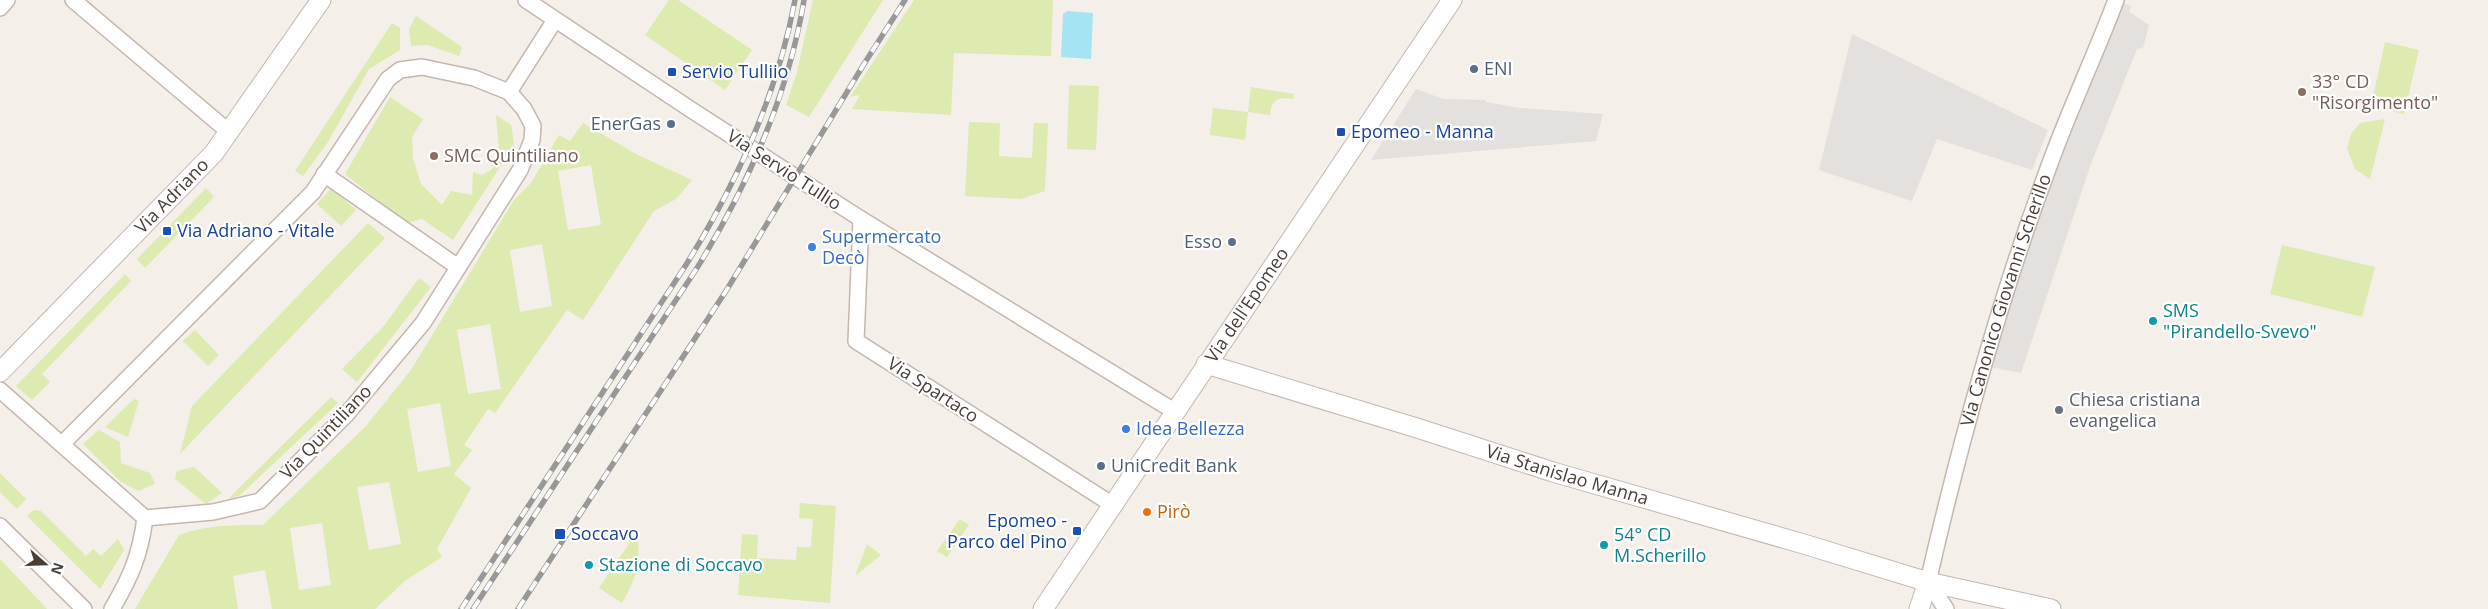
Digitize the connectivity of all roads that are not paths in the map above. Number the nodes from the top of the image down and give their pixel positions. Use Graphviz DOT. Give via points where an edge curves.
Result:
graph roads {
  1 [pos="7,0"];
  2 [pos="74,0"];
  3 [pos="321,0"];
  4 [pos="526,0"];
  5 [pos="1452,0"];
  6 [pos="2116,0"];
  7 [pos="0,8"];
  8 [pos="556,20"];
  9 [pos="509,92"];
  10 [pos="230,132"];
  11 [pos="324,174"];
  12 [pos="860,219"];
  13 [pos="458,267"];
  14 [pos="1206,364"];
  15 [pos="0,372"];
  16 [pos="0,390"];
  17 [pos="1174,410"];
  18 [pos="62,444"];
  19 [pos="1113,505"];
  20 [pos="145,518"];
  21 [pos="0,526"];
  22 [pos="1928,582"];
  23 [pos="84,609"];
  24 [pos="112,609"];
  25 [pos="1043,609"];
  26 [pos="1919,609"];
  27 [pos="1946,609"];
  28 [pos="2051,609"];
  1 -- 7 [label="street"];
  2 -- 10 [label="street"];
  3 -- 10 [label="street, Via Adriano"];
  4 -- 8 [label="street, Via Servio Tullio"];
  5 -- 14 [label="street, Via dell'Epomeo"];
  6 -- 22 [label="street, Via Canonico Giovanni Scherillo" via="2052,157 2001,306 1975,390"];
  8 -- 9 [label="street"];
  8 -- 12 [label="street, Via Servio Tullio"];
  9 -- 11 [label="street, Via Quintiliano" via="444,70 422,66 400,70 374,97"];
  9 -- 13 [label="street, Via Quintiliano" via="533,126 532,140 520,170"];
  10 -- 15 [label="street, Via Adriano" via="214,153"];
  11 -- 13 [label="street"];
  11 -- 18 [label="street, Via Quintiliano" via="313,192"];
  12 -- 17 [label="street, Via Servio Tullio"];
  12 -- 19 [label="street, Via Spartaco" via="856,341"];
  13 -- 20 [label="street, Via Quintiliano" via="423,323 356,405 260,501 213,512"];
  14 -- 17 [label="street, Via dell'Epomeo"];
  14 -- 22 [label="street, Via Stanislao Manna" via="1553,472"];
  16 -- 18 [label="street"];
  17 -- 19 [label="street, Via dell'Epomeo" via="1168,425"];
  18 -- 20 [label="street"];
  19 -- 25 [label="street, Via dell'Epomeo"];
  20 -- 24 [label="street" via="141,548"];
  21 -- 23 [label="street"];
  22 -- 26 [label="street, Via Canonico Giovanni Scherillo"];
  22 -- 27 [label="street"];
  22 -- 28 [label="street, Via Stanislao Manna"];
}
